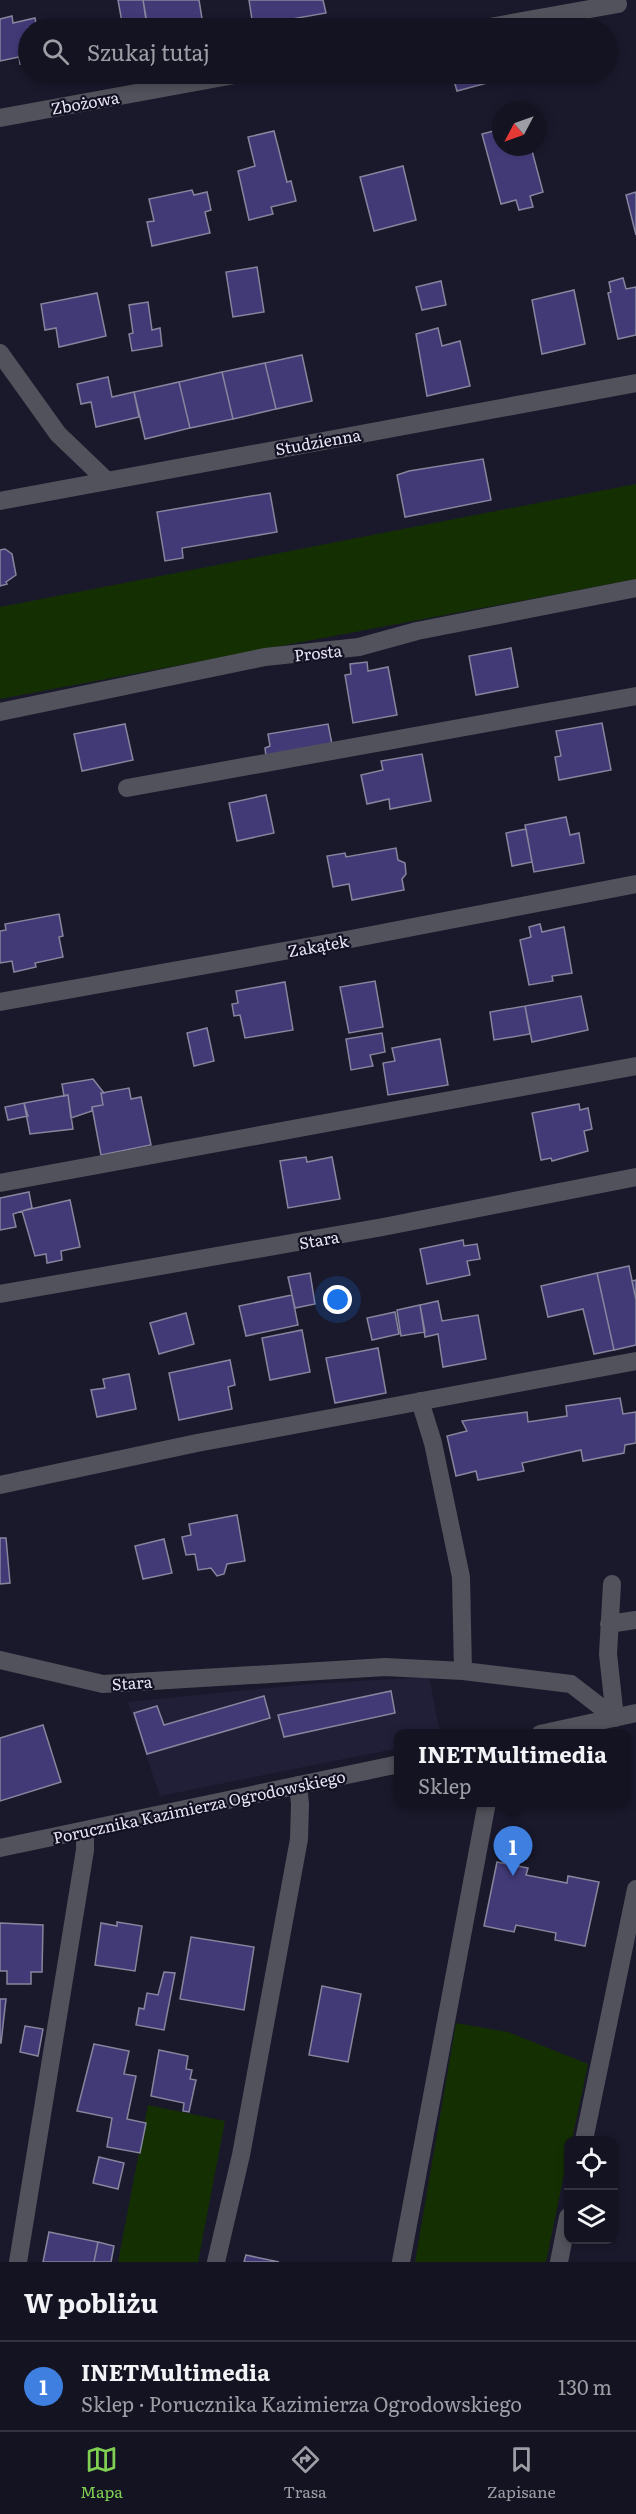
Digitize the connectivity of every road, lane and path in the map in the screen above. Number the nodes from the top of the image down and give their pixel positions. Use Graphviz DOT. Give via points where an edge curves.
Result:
graph roads {
  1 [pos="618,4"];
  2 [pos="540,18"];
  3 [pos="185,84"];
  4 [pos="0,118"];
  5 [pos="0,353"];
  6 [pos="636,383"];
  7 [pos="105,479"];
  8 [pos="0,501"];
  9 [pos="636,588"];
  10 [pos="636,696"];
  11 [pos="0,712"];
  12 [pos="127,788"];
  13 [pos="636,884"];
  14 [pos="0,1002"];
  15 [pos="636,1066"];
  16 [pos="636,1178"];
  17 [pos="0,1183"];
  18 [pos="0,1294"];
  19 [pos="636,1361"];
  20 [pos="420,1401"];
  21 [pos="0,1485"];
  22 [pos="612,1584"];
  23 [pos="636,1620"];
  24 [pos="609,1624"];
  25 [pos="0,1660"];
  26 [pos="463,1671"];
  27 [pos="636,1713"];
  28 [pos="615,1718"];
  29 [pos="563,1729"];
  30 [pos="394,1765"];
  31 [pos="298,1785"];
  32 [pos="486,1807"];
  33 [pos="85,1830"];
  34 [pos="0,1848"];
  35 [pos="636,1889"];
  36 [pos="585,2136"];
  37 [pos="564,2237"];
  38 [pos="18,2262"];
  39 [pos="216,2262"];
  40 [pos="401,2262"];
  41 [pos="559,2262"];
  1 -- 2 [label="street"];
  3 -- 4 [label="street, Zbożowa"];
  5 -- 7 [label="street" via="58,434"];
  6 -- 7 [label="street, Studzienna"];
  7 -- 8 [label="street, Studzienna"];
  9 -- 11 [label="street, Prosta" via="451,624 359,647 265,657"];
  10 -- 12 [label="street"];
  13 -- 14 [label="street, Zakątek"];
  15 -- 17 [label="street"];
  16 -- 18 [label="street, Stara"];
  19 -- 20 [label="street"];
  20 -- 21 [label="street"];
  20 -- 26 [label="street" via="433,1443 460,1577"];
  22 -- 24 [label="street"];
  23 -- 24 [label="street"];
  24 -- 28 [label="street"];
  25 -- 26 [label="street, Stara" via="103,1684 385,1667"];
  26 -- 28 [label="street, Stara" via="572,1684"];
  27 -- 28 [label="street"];
  28 -- 29 [label="street"];
  30 -- 31 [label="street, Porucznika Kazimierza Ogrodowskiego"];
  31 -- 33 [label="street, Porucznika Kazimierza Ogrodowskiego"];
  31 -- 39 [label="street" via="299,1839 241,2155"];
  32 -- 40 [label="street"];
  33 -- 34 [label="street, Porucznika Kazimierza Ogrodowskiego"];
  33 -- 38 [label="street" via="85,1850"];
  35 -- 36 [label="street"];
  37 -- 41 [label="street"];
}
